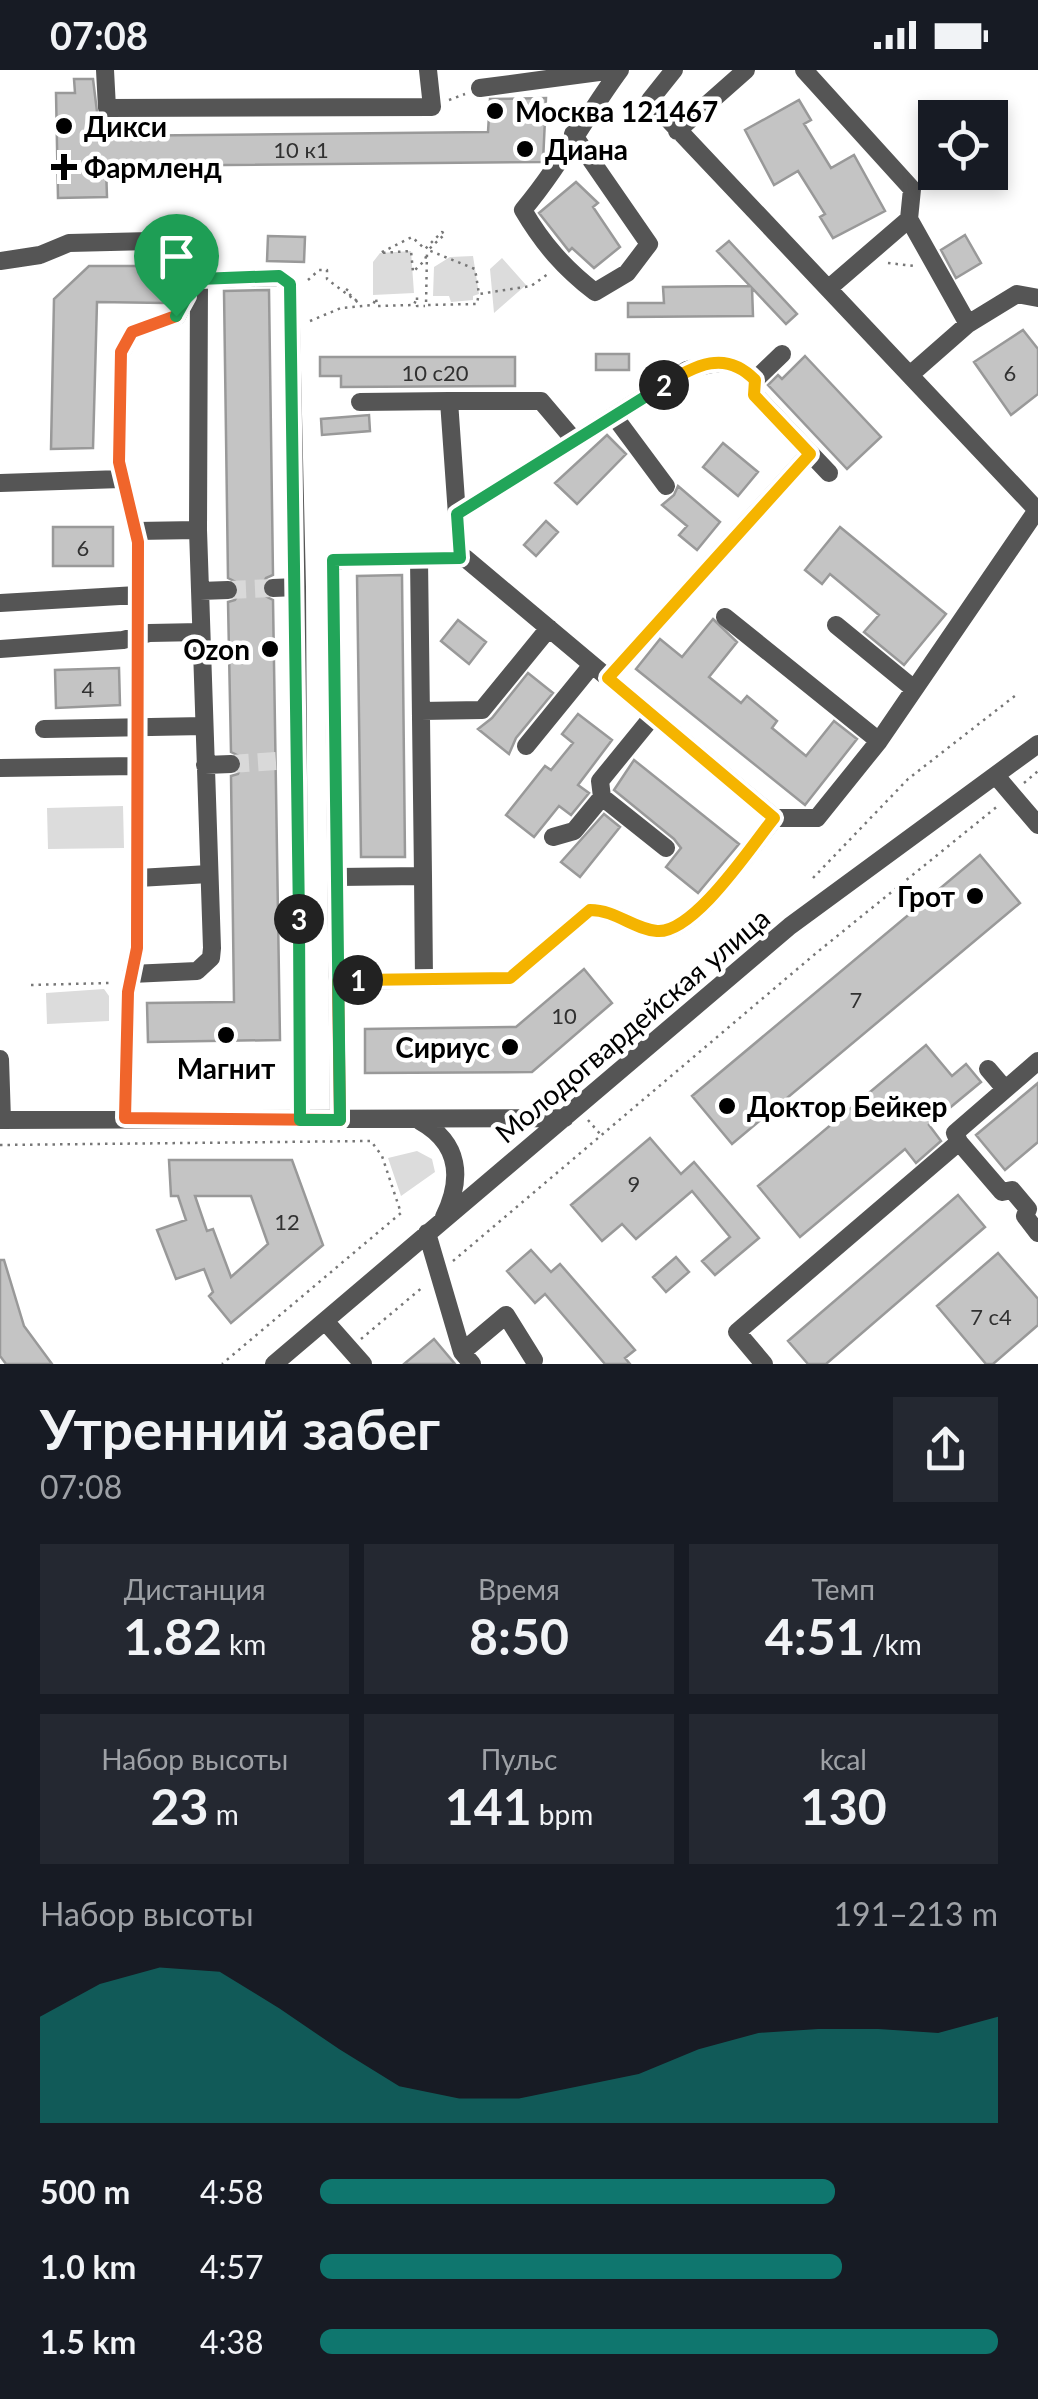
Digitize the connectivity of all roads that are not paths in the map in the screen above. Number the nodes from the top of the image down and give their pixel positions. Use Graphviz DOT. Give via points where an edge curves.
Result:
graph roads {
  1 [pos="106,70"];
  2 [pos="428,70"];
  3 [pos="617,70"];
  4 [pos="674,70"];
  5 [pos="746,70"];
  6 [pos="804,70"];
  7 [pos="480,88"];
  8 [pos="677,131"];
  9 [pos="573,134"];
  10 [pos="909,219"];
  11 [pos="0,261"];
  12 [pos="193,276"];
  13 [pos="829,288"];
  14 [pos="1038,298"];
  15 [pos="968,324"];
  16 [pos="782,354"];
  17 [pos="912,374"];
  18 [pos="755,380"];
  19 [pos="360,402"];
  20 [pos="449,402"];
  21 [pos="614,416"];
  22 [pos="574,441"];
  23 [pos="810,454"];
  24 [pos="829,473"];
  25 [pos="121,479"];
  26 [pos="0,483"];
  27 [pos="666,486"];
  28 [pos="1037,511"];
  29 [pos="457,514"];
  30 [pos="198,530"];
  31 [pos="136,532"];
  32 [pos="460,558"];
  33 [pos="419,559"];
  34 [pos="297,587"];
  35 [pos="273,588"];
  36 [pos="228,590"];
  37 [pos="200,591"];
  38 [pos="137,594"];
  39 [pos="0,603"];
  40 [pos="725,617"];
  41 [pos="836,625"];
  42 [pos="548,628"];
  43 [pos="201,632"];
  44 [pos="137,636"];
  45 [pos="0,649"];
  46 [pos="592,665"];
  47 [pos="608,678"];
  48 [pos="914,689"];
  49 [pos="421,711"];
  50 [pos="653,716"];
  51 [pos="204,726"];
  52 [pos="136,728"];
  53 [pos="44,729"];
  54 [pos="879,741"];
  55 [pos="1038,744"];
  56 [pos="526,746"];
  57 [pos="298,760"];
  58 [pos="276,761"];
  59 [pos="231,764"];
  60 [pos="205,765"];
  61 [pos="136,766"];
  62 [pos="0,768"];
  63 [pos="997,777"];
  64 [pos="602,797"];
  65 [pos="774,818"];
  66 [pos="1038,825"];
  67 [pos="553,837"];
  68 [pos="666,848"];
  69 [pos="209,874"];
  70 [pos="423,876"];
  71 [pos="138,878"];
  72 [pos="337,878"];
  73 [pos="130,978"];
  74 [pos="424,980"];
  75 [pos="338,981"];
  76 [pos="0,1059"];
  77 [pos="1038,1061"];
  78 [pos="988,1069"];
  79 [pos="1005,1089"];
  80 [pos="125,1118"];
  81 [pos="565,1118"];
  82 [pos="418,1119"];
  83 [pos="1,1120"];
  84 [pos="300,1120"];
  85 [pos="340,1120"];
  86 [pos="959,1142"];
  87 [pos="434,1228"];
  88 [pos="1038,1234"];
  89 [pos="325,1320"];
  90 [pos="467,1358"];
  91 [pos="534,1360"];
  92 [pos="274,1364"];
  93 [pos="363,1364"];
  94 [pos="764,1364"];
  1 -- 2 [label="street" via="106,108 432,107"];
  3 -- 7 [label="street"];
  3 -- 9 [label="street"];
  4 -- 8 [label="street" via="650,100"];
  5 -- 8 [label="street"];
  6 -- 10 [label="street" via="912,189"];
  8 -- 13 [label="street"];
  9 -- 9 [label="street" via="524,210 562,265 596,292 626,273 649,244"];
  10 -- 13 [label="street"];
  10 -- 15 [label="street"];
  11 -- 12 [label="street" via="40,256 69,243 152,242"];
  12 -- 25 [label="street" via="176,316 140,326 125,340"];
  12 -- 30 [label="street"];
  12 -- 34 [label="street" via="279,276 290,284"];
  13 -- 17 [label="street"];
  14 -- 15 [label="street" via="1017,294"];
  15 -- 17 [label="street"];
  16 -- 18 [label="street"];
  17 -- 28 [label="street"];
  18 -- 21 [label="street" via="735,362 715,362 687,370"];
  18 -- 23 [label="street" via="754,395"];
  19 -- 20 [label="street"];
  20 -- 22 [label="street" via="541,401"];
  20 -- 29 [label="street"];
  21 -- 22 [label="street"];
  21 -- 27 [label="street"];
  22 -- 29 [label="street"];
  23 -- 24 [label="street"];
  23 -- 47 [label="street"];
  25 -- 26 [label="street"];
  25 -- 31 [label="street"];
  28 -- 48 [label="street"];
  29 -- 32 [label="street"];
  30 -- 31 [label="street"];
  30 -- 37 [label="street"];
  31 -- 38 [label="street"];
  32 -- 33 [label="street"];
  32 -- 42 [label="street"];
  33 -- 49 [label="street"];
  33 -- 72 [label="street" via="333,560"];
  34 -- 35 [label="street"];
  34 -- 57 [label="street"];
  36 -- 37 [label="street"];
  37 -- 43 [label="street"];
  38 -- 39 [label="street"];
  38 -- 44 [label="street"];
  40 -- 54 [label="street"];
  41 -- 48 [label="street"];
  42 -- 46 [label="street"];
  42 -- 49 [label="street" via="482,710"];
  43 -- 44 [label="street"];
  43 -- 51 [label="street"];
  44 -- 45 [label="street"];
  44 -- 52 [label="street"];
  46 -- 47 [label="street"];
  46 -- 56 [label="street"];
  47 -- 50 [label="street"];
  48 -- 54 [label="street"];
  49 -- 70 [label="street"];
  50 -- 64 [label="street" via="600,781"];
  50 -- 65 [label="street"];
  51 -- 52 [label="street"];
  51 -- 60 [label="street"];
  52 -- 53 [label="street"];
  52 -- 61 [label="street"];
  54 -- 65 [label="street" via="816,818"];
  55 -- 63 [label="street, Молодогвардейская улица"];
  57 -- 58 [label="street"];
  57 -- 84 [label="street"];
  59 -- 60 [label="street"];
  60 -- 69 [label="street"];
  61 -- 62 [label="street"];
  61 -- 71 [label="street"];
  63 -- 66 [label="street"];
  63 -- 81 [label="street, Молодогвардейская улица" via="790,926"];
  64 -- 67 [label="street" via="574,831"];
  64 -- 68 [label="street"];
  65 -- 74 [label="street" via="680,926 651,930 608,910 590,910 510,978"];
  69 -- 71 [label="street"];
  69 -- 73 [label="street" via="212,948 205,966 188,974"];
  70 -- 72 [label="street"];
  70 -- 74 [label="street"];
  71 -- 73 [label="street"];
  72 -- 75 [label="street"];
  73 -- 80 [label="street"];
  74 -- 75 [label="street"];
  75 -- 85 [label="street"];
  76 -- 83 [label="street"];
  77 -- 79 [label="street"];
  78 -- 79 [label="street"];
  79 -- 86 [label="street" via="955,1132"];
  80 -- 83 [label="street"];
  80 -- 84 [label="street"];
  81 -- 82 [label="street"];
  81 -- 87 [label="street, Молодогвардейская улица"];
  82 -- 85 [label="street"];
  82 -- 87 [label="street" via="447,1141 457,1166 451,1202"];
  84 -- 85 [label="street"];
  86 -- 88 [label="street" via="1002,1192 1012,1190"];
  86 -- 94 [label="street" via="737,1332"];
  87 -- 89 [label="street, Молодогвардейская улица"];
  87 -- 90 [label="street" via="438,1274"];
  89 -- 92 [label="street, Молодогвардейская улица"];
  89 -- 93 [label="street"];
  90 -- 91 [label="street" via="506,1314"];
}
